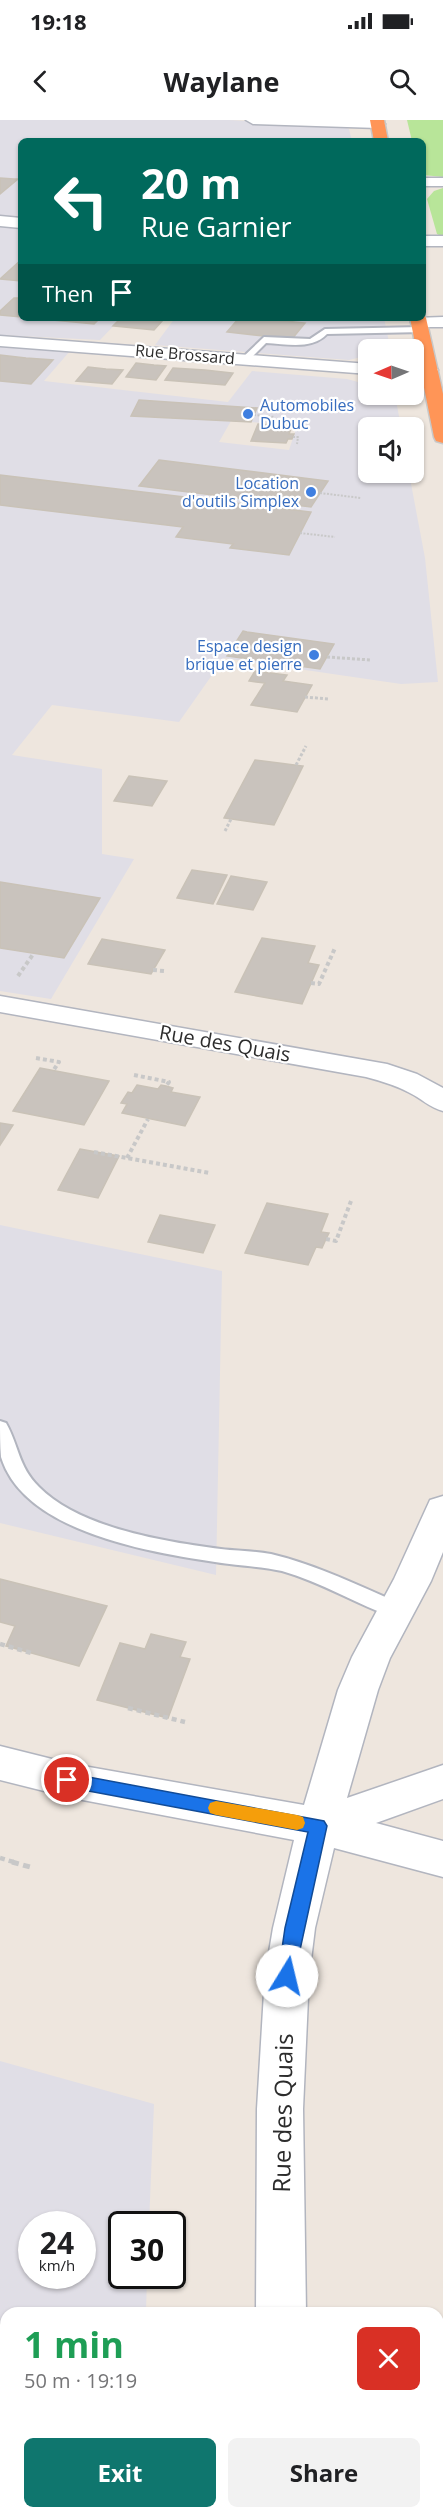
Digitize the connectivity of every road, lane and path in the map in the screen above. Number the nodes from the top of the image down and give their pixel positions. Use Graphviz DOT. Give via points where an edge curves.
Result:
graph roads {
  1 [pos="253,120"];
  2 [pos="377,122"];
  3 [pos="380,138"];
  4 [pos="426,182"];
  5 [pos="443,182"];
  6 [pos="0,221"];
  7 [pos="18,223"];
  8 [pos="426,241"];
  9 [pos="443,241"];
  10 [pos="443,322"];
  11 [pos="419,323"];
  12 [pos="420,339"];
  13 [pos="0,341"];
  14 [pos="245,359"];
  15 [pos="358,368"];
  16 [pos="424,379"];
  17 [pos="254,415"];
  18 [pos="275,417"];
  19 [pos="293,437"];
  20 [pos="443,437"];
  21 [pos="297,444"];
  22 [pos="320,494"];
  23 [pos="361,498"];
  24 [pos="300,533"];
  25 [pos="335,537"];
  26 [pos="327,657"];
  27 [pos="371,660"];
  28 [pos="305,697"];
  29 [pos="328,699"];
  30 [pos="306,746"];
  31 [pos="296,765"];
  32 [pos="231,819"];
  33 [pos="225,831"];
  34 [pos="335,948"];
  35 [pos="34,953"];
  36 [pos="153,970"];
  37 [pos="164,971"];
  38 [pos="20,976"];
  39 [pos="311,983"];
  40 [pos="0,1004"];
  41 [pos="36,1058"];
  42 [pos="53,1071"];
  43 [pos="134,1075"];
  44 [pos="166,1086"];
  45 [pos="443,1102"];
  46 [pos="148,1119"];
  47 [pos="94,1152"];
  48 [pos="127,1158"];
  49 [pos="210,1173"];
  50 [pos="351,1201"];
  51 [pos="326,1239"];
  52 [pos="0,1427"];
  53 [pos="443,1510"];
  54 [pos="396,1610"];
  55 [pos="0,1644"];
  56 [pos="31,1653"];
  57 [pos="128,1708"];
  58 [pos="185,1722"];
  59 [pos="0,1763"];
  60 [pos="443,1782"];
  61 [pos="318,1826"];
  62 [pos="0,1858"];
  63 [pos="443,1859"];
  64 [pos="30,1867"];
  65 [pos="281,2307"];
  1 -- 2 [label="street"];
  2 -- 3 [label="highway"];
  4 -- 5 [label="street"];
  6 -- 7 [label="street"];
  8 -- 9 [label="street"];
  10 -- 11 [label="street"];
  11 -- 12 [label="highway"];
  11 -- 14 [label="lane" via="325,332 310,342 264,340"];
  13 -- 14 [label="street, Rue Brossard"];
  14 -- 15 [label="street, Rue Brossard"];
  16 -- 20 [label="highway"];
  17 -- 18 [label="path"];
  19 -- 21 [label="path" via="298,437"];
  22 -- 23 [label="path"];
  24 -- 25 [label="path"];
  26 -- 27 [label="path"];
  28 -- 29 [label="path"];
  30 -- 31 [label="path"];
  32 -- 33 [label="path"];
  34 -- 39 [label="path" via="319,984"];
  35 -- 38 [label="path"];
  36 -- 37 [label="path"];
  40 -- 45 [label="street, Rue des Quais" via="366,1068 404,1078"];
  41 -- 42 [label="path" via="59,1062"];
  43 -- 44 [label="path" via="169,1082"];
  46 -- 48 [label="path"];
  47 -- 48 [label="path"];
  48 -- 49 [label="path"];
  50 -- 51 [label="path" via="336,1241"];
  52 -- 54 [label="lane" via="18,1474 43,1501 99,1529 144,1542 269,1561 312,1574"];
  53 -- 54 [label="street, Rue des Quais"];
  54 -- 61 [label="street, Rue des Quais" via="358,1690"];
  55 -- 56 [label="path"];
  57 -- 58 [label="path"];
  59 -- 61 [label="street" via="72,1781"];
  60 -- 61 [label="street"];
  61 -- 63 [label="street"];
  61 -- 65 [label="street, Rue des Quais" via="287,1976 280,2109"];
  62 -- 64 [label="path"];
}
